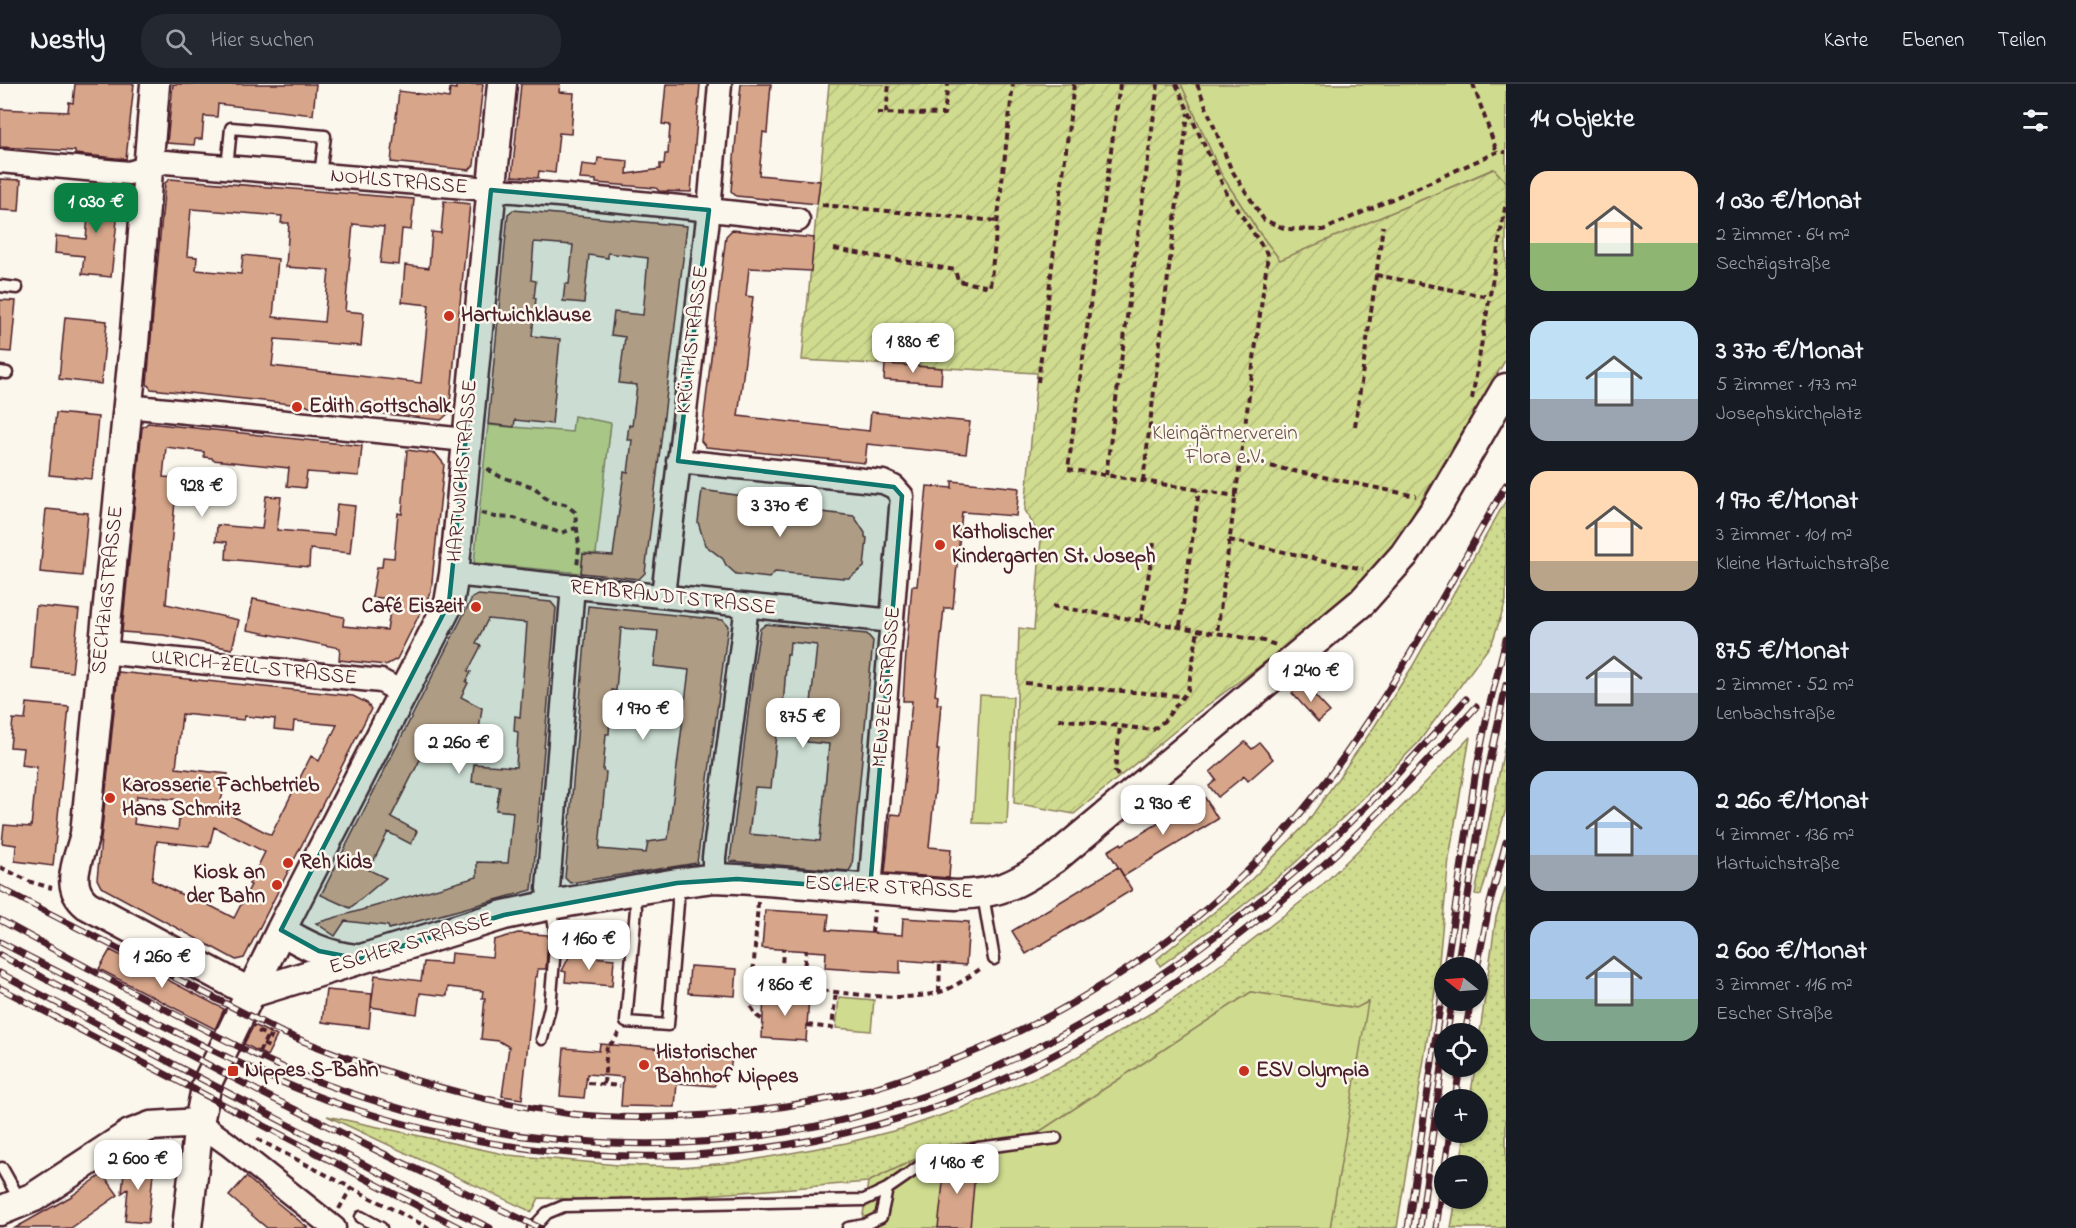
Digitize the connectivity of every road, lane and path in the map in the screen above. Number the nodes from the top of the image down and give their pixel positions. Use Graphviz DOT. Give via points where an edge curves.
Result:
graph roads {
  1 [pos="155,84"];
  2 [pos="502,84"];
  3 [pos="720,84"];
  4 [pos="889,84"];
  5 [pos="948,84"];
  6 [pos="1013,84"];
  7 [pos="1074,84"];
  8 [pos="1120,84"];
  9 [pos="1158,84"];
  10 [pos="1176,84"];
  11 [pos="1197,84"];
  12 [pos="1473,84"];
  13 [pos="1188,112"];
  14 [pos="877,113"];
  15 [pos="886,113"];
  16 [pos="1497,152"];
  17 [pos="1506,152"];
  18 [pos="0,161"];
  19 [pos="148,168"];
  20 [pos="227,168"];
  21 [pos="320,175"];
  22 [pos="491,190"];
  23 [pos="1506,202"];
  24 [pos="822,206"];
  25 [pos="709,210"];
  26 [pos="798,220"];
  27 [pos="997,221"];
  28 [pos="1383,226"];
  29 [pos="834,249"];
  30 [pos="1376,274"];
  31 [pos="0,286"];
  32 [pos="17,288"];
  33 [pos="1489,297"];
  34 [pos="1038,382"];
  35 [pos="1506,388"];
  36 [pos="127,406"];
  37 [pos="1487,421"];
  38 [pos="1355,426"];
  39 [pos="466,440"];
  40 [pos="1240,460"];
  41 [pos="678,461"];
  42 [pos="483,467"];
  43 [pos="1106,475"];
  44 [pos="1143,481"];
  45 [pos="1199,490"];
  46 [pos="1236,495"];
  47 [pos="1437,507"];
  48 [pos="459,509"];
  49 [pos="576,528"];
  50 [pos="1229,540"];
  51 [pos="1154,543"];
  52 [pos="454,574"];
  53 [pos="1383,580"];
  54 [pos="574,586"];
  55 [pos="663,595"];
  56 [pos="747,606"];
  57 [pos="1052,606"];
  58 [pos="1141,620"];
  59 [pos="892,621"];
  60 [pos="1180,626"];
  61 [pos="1198,630"];
  62 [pos="1217,633"];
  63 [pos="102,652"];
  64 [pos="1293,661"];
  65 [pos="1025,683"];
  66 [pos="403,693"];
  67 [pos="1182,696"];
  68 [pos="1059,719"];
  69 [pos="1120,727"];
  70 [pos="1131,794"];
  71 [pos="0,867"];
  72 [pos="714,878"];
  73 [pos="760,880"];
  74 [pos="677,883"];
  75 [pos="633,890"];
  76 [pos="870,890"];
  77 [pos="76,893"];
  78 [pos="983,894"];
  79 [pos="550,904"];
  80 [pos="281,930"];
  81 [pos="783,950"];
  82 [pos="806,951"];
  83 [pos="360,959"];
  84 [pos="993,959"];
  85 [pos="940,963"];
  86 [pos="753,980"];
  87 [pos="781,983"];
  88 [pos="802,986"];
  89 [pos="836,991"];
  90 [pos="939,992"];
  91 [pos="251,993"];
  92 [pos="801,996"];
  93 [pos="763,1020"];
  94 [pos="626,1022"];
  95 [pos="807,1025"];
  96 [pos="258,1031"];
  97 [pos="270,1031"];
  98 [pos="542,1039"];
  99 [pos="276,1040"];
  100 [pos="263,1044"];
  101 [pos="271,1048"];
  102 [pos="259,1052"];
  103 [pos="588,1083"];
  104 [pos="604,1084"];
  105 [pos="620,1086"];
  106 [pos="199,1123"];
  107 [pos="250,1135"];
  108 [pos="1056,1138"];
  109 [pos="2,1168"];
  110 [pos="887,1190"];
  111 [pos="10,1206"];
  112 [pos="361,1217"];
  113 [pos="187,1228"];
  114 [pos="334,1228"];
  115 [pos="381,1228"];
  116 [pos="429,1228"];
  117 [pos="533,1228"];
  118 [pos="848,1228"];
  1 -- 19 [label="street, SECHZIGSTRASSE"];
  2 -- 22 [label="street, HARTWICHSTRASSE"];
  3 -- 25 [label="street, KRÜTHSTRASSE"];
  4 -- 15 [label="path"];
  5 -- 15 [label="path" via="944,114"];
  6 -- 27 [label="path"];
  7 -- 34 [label="path"];
  8 -- 43 [label="path" via="1068,469"];
  9 -- 43 [label="path"];
  10 -- 13 [label="path"];
  11 -- 16 [label="path" via="1231,169 1264,220 1286,229 1323,230"];
  12 -- 16 [label="path"];
  13 -- 40 [label="path" via="1226,192 1268,255"];
  13 -- 44 [label="path"];
  14 -- 15 [label="path"];
  16 -- 17 [label="path"];
  18 -- 19 [label="street, NOHLSTRASSE" via="129,173"];
  19 -- 20 [label="street, NOHLSTRASSE" via="165,162"];
  19 -- 36 [label="street, SECHZIGSTRASSE"];
  20 -- 21 [label="street, NOHLSTRASSE"];
  20 -- 21 [label="lane" via="231,128 325,136"];
  21 -- 22 [label="street, NOHLSTRASSE"];
  22 -- 25 [label="street, NOHLSTRASSE"];
  22 -- 39 [label="street, HARTWICHSTRASSE"];
  23 -- 33 [label="path"];
  24 -- 27 [label="path"];
  25 -- 26 [label="street, NOHLSTRASSE"];
  25 -- 41 [label="street, KRÜTHSTRASSE"];
  27 -- 29 [label="path" via="990,286 958,281 955,270"];
  28 -- 30 [label="path"];
  30 -- 33 [label="path"];
  30 -- 38 [label="path"];
  31 -- 32 [label="lane"];
  33 -- 37 [label="path" via="1469,413"];
  35 -- 37 [label="street, ESCHER STRASSE"];
  36 -- 39 [label="street"];
  36 -- 63 [label="street, SECHZIGSTRASSE"];
  37 -- 47 [label="street, ESCHER STRASSE"];
  39 -- 48 [label="street, HARTWICHSTRASSE"];
  40 -- 46 [label="path"];
  40 -- 47 [label="path" via="1424,498"];
  41 -- 55 [label="street, KRÜTHSTRASSE"];
  41 -- 59 [label="street, MENZELSTRASSE" via="883,482 894,487 902,495"];
  42 -- 49 [label="path" via="534,487 550,502 565,504 575,512"];
  43 -- 44 [label="path"];
  44 -- 45 [label="path"];
  45 -- 46 [label="path"];
  45 -- 60 [label="path"];
  46 -- 50 [label="path"];
  47 -- 53 [label="street, ESCHER STRASSE"];
  48 -- 49 [label="path" via="514,518 561,533"];
  48 -- 52 [label="street, HARTWICHSTRASSE"];
  49 -- 54 [label="path" via="579,547"];
  50 -- 53 [label="path" via="1374,571"];
  50 -- 62 [label="path"];
  51 -- 58 [label="path"];
  52 -- 54 [label="street, REMBRANDTSTRASSE"];
  52 -- 66 [label="street, HARTWICHSTRASSE" via="449,603"];
  53 -- 64 [label="street, ESCHER STRASSE"];
  54 -- 55 [label="street, REMBRANDTSTRASSE"];
  54 -- 79 [label="street" via="548,888"];
  55 -- 56 [label="street, REMBRANDTSTRASSE"];
  56 -- 59 [label="street, REMBRANDTSTRASSE"];
  56 -- 72 [label="street"];
  57 -- 58 [label="path"];
  58 -- 60 [label="path"];
  59 -- 76 [label="street, MENZELSTRASSE"];
  60 -- 61 [label="path"];
  61 -- 62 [label="path"];
  61 -- 67 [label="path" via="1188,690"];
  62 -- 64 [label="path" via="1279,646"];
  63 -- 66 [label="street, ULRICH-ZELL-STRASSE" via="381,681"];
  63 -- 77 [label="street, SECHZIGSTRASSE" via="84,834 74,879"];
  64 -- 70 [label="street, ESCHER STRASSE"];
  65 -- 67 [label="path"];
  66 -- 80 [label="street, HARTWICHSTRASSE"];
  67 -- 69 [label="path" via="1153,730"];
  68 -- 69 [label="path"];
  69 -- 70 [label="path" via="1115,771"];
  70 -- 78 [label="street, ESCHER STRASSE" via="1028,877"];
  71 -- 77 [label="path" via="42,886"];
  72 -- 73 [label="street, ESCHER STRASSE"];
  72 -- 74 [label="street, ESCHER STRASSE"];
  73 -- 76 [label="street, ESCHER STRASSE"];
  73 -- 86 [label="path"];
  74 -- 75 [label="street, ESCHER STRASSE"];
  74 -- 94 [label="lane" via="668,1025"];
  75 -- 79 [label="street, ESCHER STRASSE"];
  75 -- 94 [label="lane" via="636,909"];
  76 -- 78 [label="street, ESCHER STRASSE"];
  77 -- 91 [label="street" via="93,909"];
  78 -- 84 [label="lane"];
  79 -- 83 [label="street, ESCHER STRASSE"];
  79 -- 98 [label="lane" via="556,936 550,1007"];
  80 -- 83 [label="street" via="335,957"];
  80 -- 91 [label="street, HARTWICHSTRASSE"];
  81 -- 87 [label="path"];
  82 -- 88 [label="path"];
  83 -- 91 [label="street, ESCHER STRASSE"];
  84 -- 90 [label="path"];
  85 -- 90 [label="path"];
  86 -- 87 [label="path"];
  86 -- 93 [label="path" via="751,1007"];
  87 -- 88 [label="path"];
  88 -- 89 [label="path"];
  88 -- 92 [label="path"];
  89 -- 90 [label="path" via="897,997"];
  89 -- 95 [label="path" via="832,1028"];
  91 -- 106 [label="street, HARTWICHSTRASSE" via="207,1083"];
  94 -- 104 [label="path" via="611,1044 607,1044"];
  96 -- 99 [label="path"];
  97 -- 100 [label="path"];
  100 -- 101 [label="path"];
  100 -- 102 [label="path"];
  103 -- 104 [label="path"];
  104 -- 105 [label="path"];
  106 -- 111 [label="street" via="151,1126 130,1134 34,1197"];
  106 -- 113 [label="street, HARTWICHSTRASSE"];
  106 -- 114 [label="street"];
  107 -- 116 [label="path"];
  108 -- 110 [label="lane" via="978,1148 926,1162"];
  109 -- 111 [label="lane"];
  110 -- 117 [label="lane" via="864,1200 564,1206 547,1213"];
  110 -- 118 [label="lane" via="881,1217 864,1226"];
  112 -- 115 [label="lane"];
}
